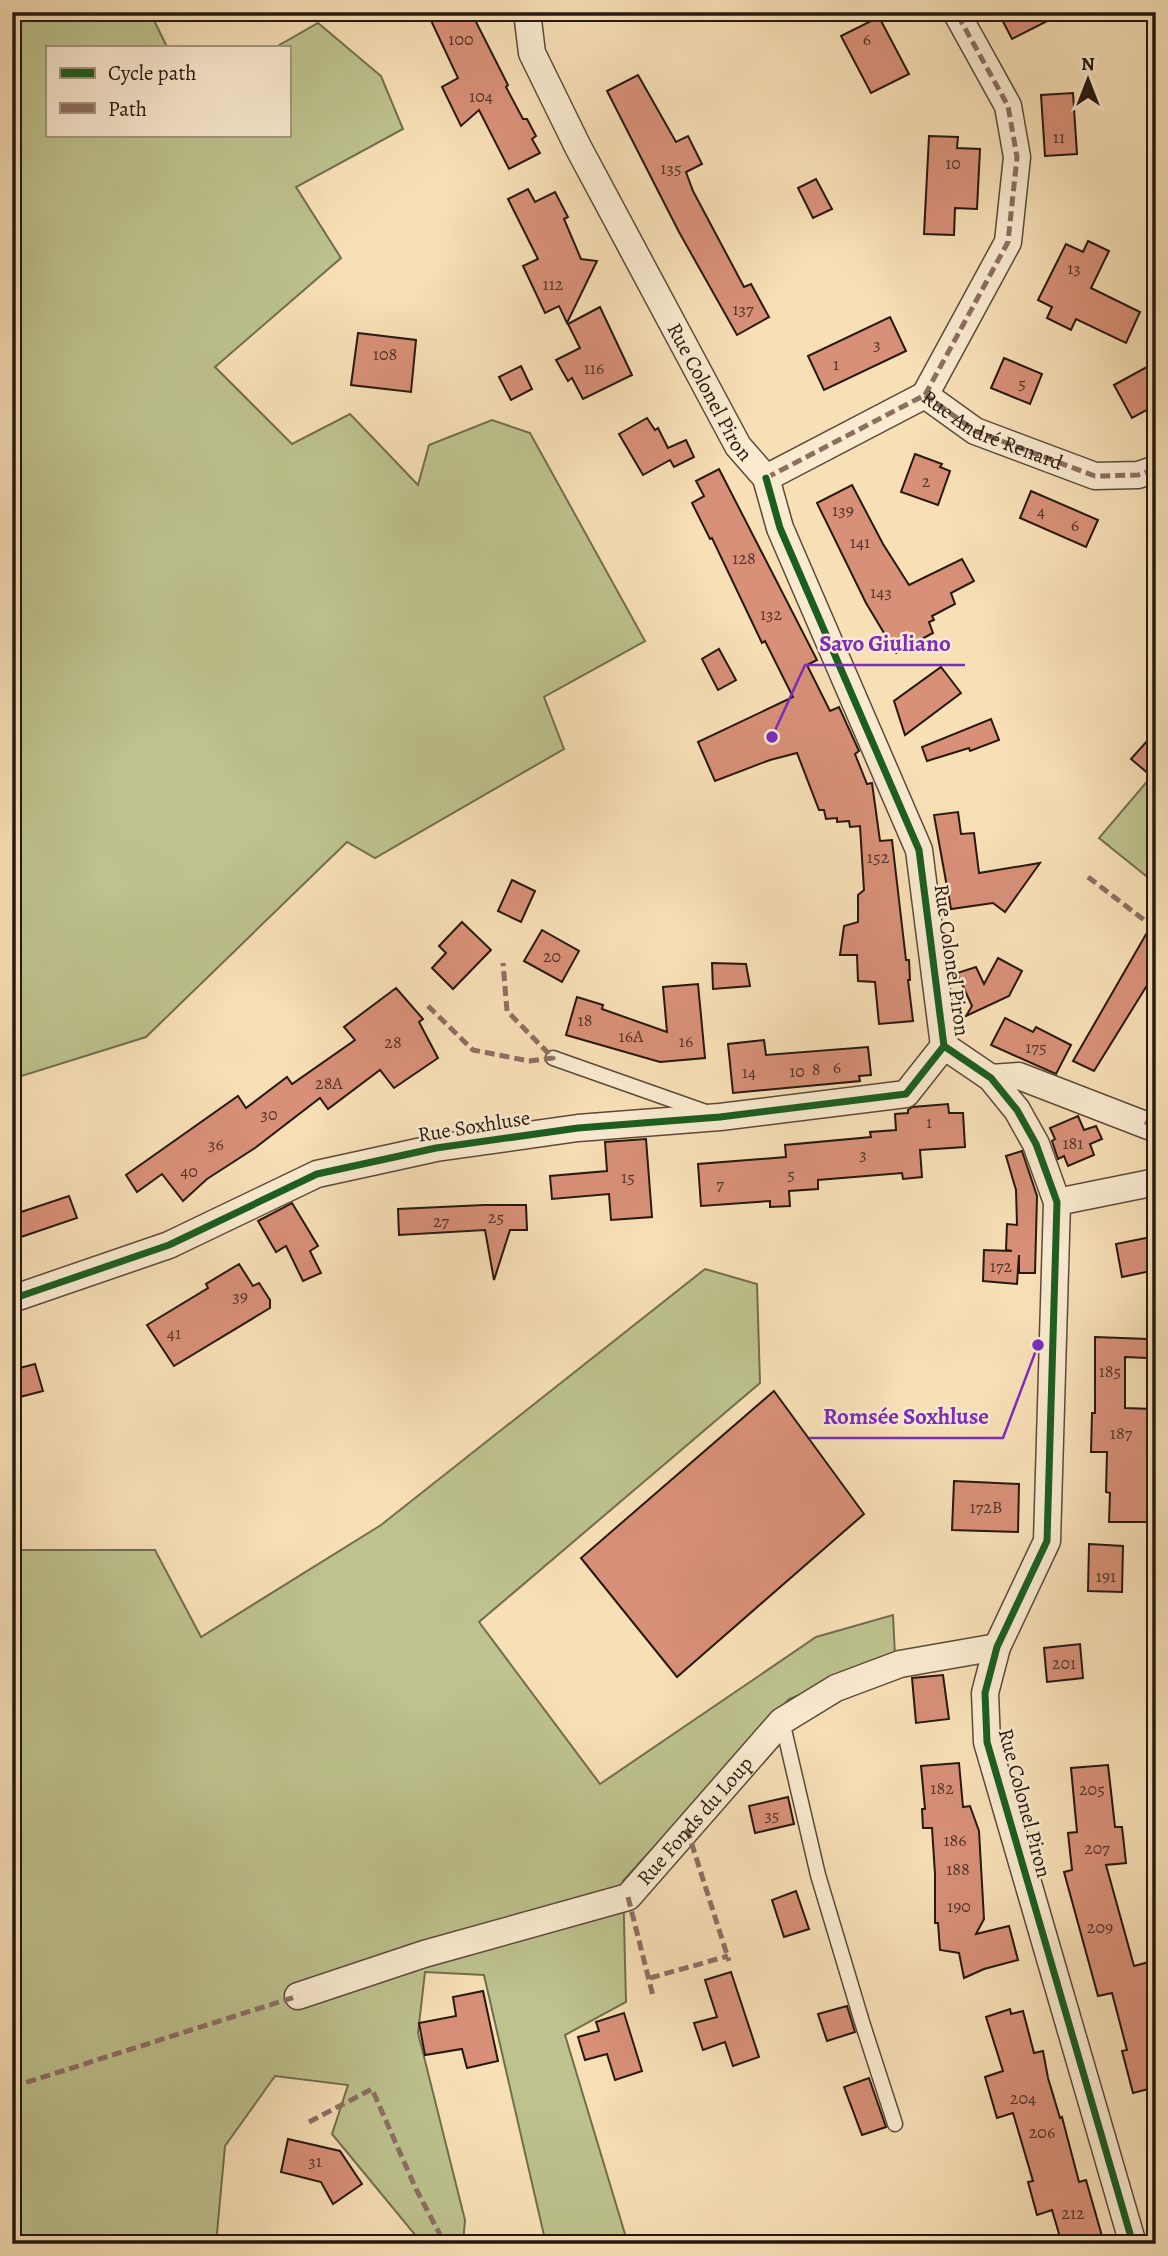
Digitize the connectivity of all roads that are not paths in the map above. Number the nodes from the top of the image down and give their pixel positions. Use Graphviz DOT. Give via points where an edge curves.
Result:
graph roads {
  1 [pos="527,12"];
  2 [pos="956,12"];
  3 [pos="925,395"];
  4 [pos="1156,469"];
  5 [pos="766,478"];
  6 [pos="944,1046"];
  7 [pos="553,1058"];
  8 [pos="991,1077"];
  9 [pos="720,1117"];
  10 [pos="1156,1129"];
  11 [pos="1156,1182"];
  12 [pos="1057,1202"];
  13 [pos="12,1299"];
  14 [pos="997,1647"];
  15 [pos="782,1721"];
  16 [pos="298,1996"];
  17 [pos="895,2124"];
  18 [pos="1133,2244"];
  1 -- 5 [label="street, Rue Colonel Piron" via="532,53 578,147 738,446"];
  2 -- 3 [label="street" via="1008,106 1017,157 1007,242"];
  3 -- 4 [label="street, Rue André Renard" via="975,431 1096,476 1138,475"];
  3 -- 5 [label="street, Rue André Renard"];
  5 -- 6 [label="street, Rue Colonel Piron" via="780,528 919,850"];
  6 -- 8 [label="street, Rue Colonel Piron"];
  6 -- 9 [label="street, Rue Soxhluse" via="906,1094"];
  7 -- 9 [label="lane"];
  8 -- 10 [label="street" via="1019,1076"];
  8 -- 12 [label="street, Rue Colonel Piron" via="1036,1144"];
  9 -- 13 [label="street, Rue Soxhluse" via="578,1128 436,1148 317,1174 169,1245"];
  11 -- 12 [label="street"];
  12 -- 14 [label="street, Rue Colonel Piron" via="1047,1541"];
  14 -- 15 [label="street, Rue Fonds du Loup" via="900,1664 836,1688"];
  14 -- 18 [label="street, Rue Colonel Piron" via="985,1693 987,1742"];
  15 -- 16 [label="street, Rue Fonds du Loup" via="628,1897 424,1954"];
  15 -- 17 [label="lane" via="818,1875"];
}
